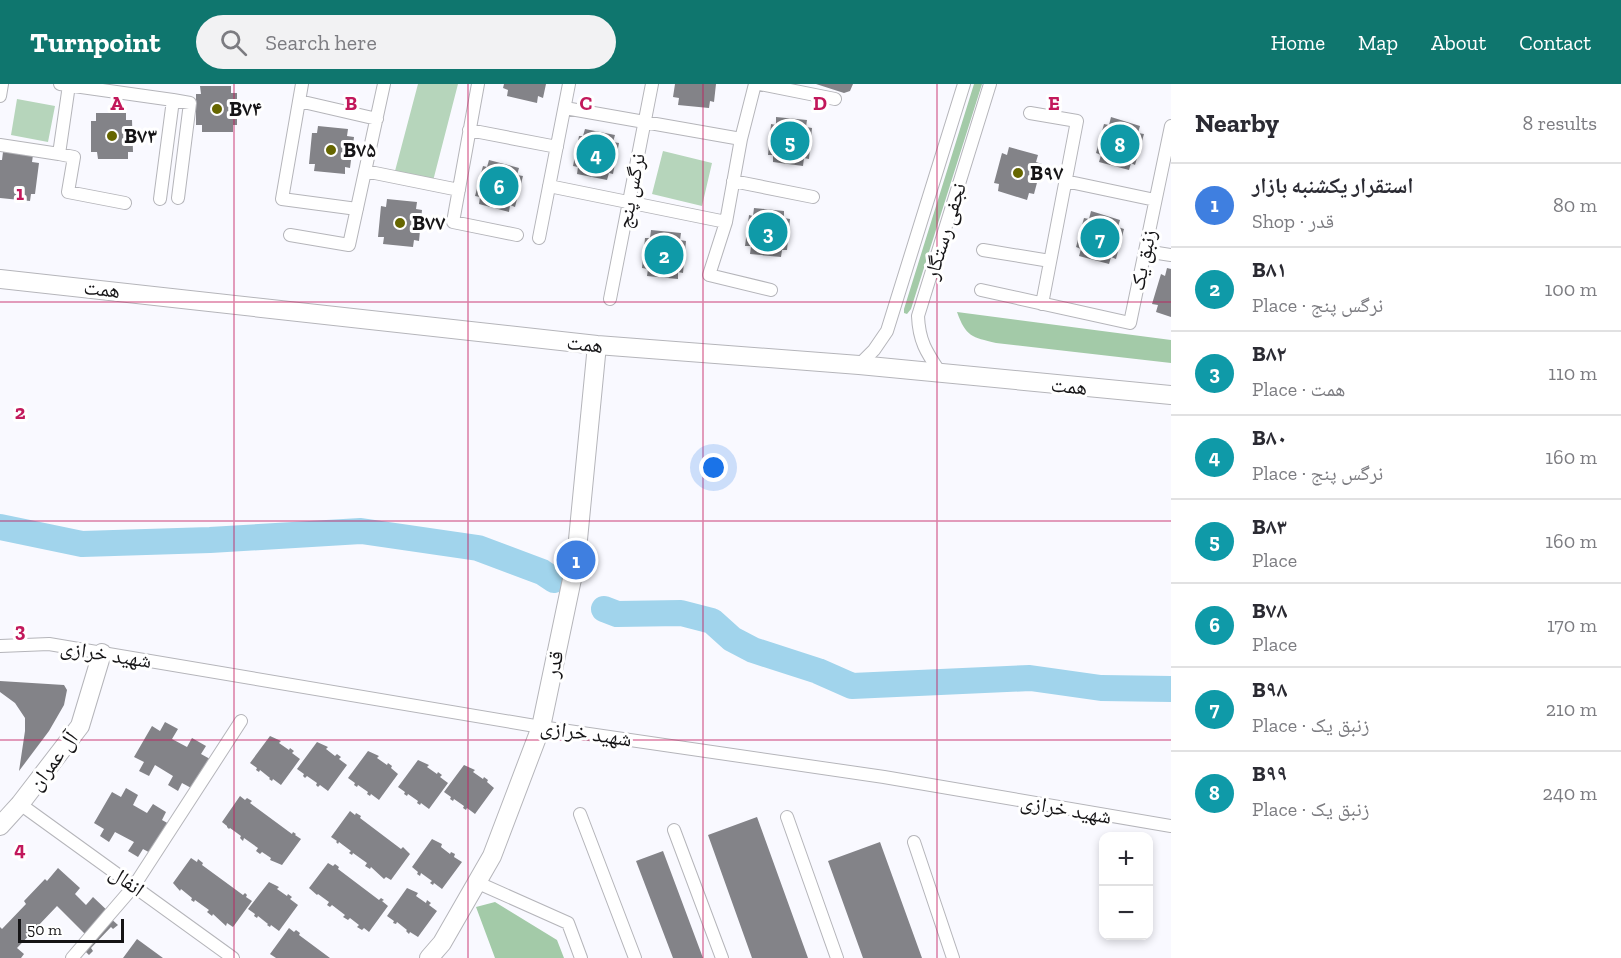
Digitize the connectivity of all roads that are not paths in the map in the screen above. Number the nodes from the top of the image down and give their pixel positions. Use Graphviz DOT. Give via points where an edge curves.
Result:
graph roads {
  1 [pos="2,84"];
  2 [pos="302,84"];
  3 [pos="384,84"];
  4 [pos="478,84"];
  5 [pos="569,84"];
  6 [pos="652,84"];
  7 [pos="755,84"];
  8 [pos="760,84"];
  9 [pos="964,84"];
  10 [pos="990,84"];
  11 [pos="65,85"];
  12 [pos="147,90"];
  13 [pos="0,96"];
  14 [pos="835,99"];
  15 [pos="173,100"];
  16 [pos="299,101"];
  17 [pos="565,108"];
  18 [pos="1030,113"];
  19 [pos="376,119"];
  20 [pos="645,122"];
  21 [pos="1171,126"];
  22 [pos="469,130"];
  23 [pos="741,139"];
  24 [pos="0,145"];
  25 [pos="557,147"];
  26 [pos="59,154"];
  27 [pos="366,171"];
  28 [pos="733,181"];
  29 [pos="1065,181"];
  30 [pos="549,186"];
  31 [pos="459,190"];
  32 [pos="813,197"];
  33 [pos="178,198"];
  34 [pos="160,199"];
  35 [pos="1155,200"];
  36 [pos="125,203"];
  37 [pos="629,203"];
  38 [pos="357,209"];
  39 [pos="726,222"];
  40 [pos="517,235"];
  41 [pos="290,236"];
  42 [pos="538,238"];
  43 [pos="983,250"];
  44 [pos="1145,251"];
  45 [pos="1171,255"];
  46 [pos="1050,261"];
  47 [pos="0,279"];
  48 [pos="771,290"];
  49 [pos="981,290"];
  50 [pos="610,299"];
  51 [pos="1042,304"];
  52 [pos="597,345"];
  53 [pos="859,365"];
  54 [pos="941,374"];
  55 [pos="1171,395"];
  56 [pos="0,646"];
  57 [pos="102,653"];
  58 [pos="241,721"];
  59 [pos="541,727"];
  60 [pos="20,804"];
  61 [pos="580,814"];
  62 [pos="787,817"];
  63 [pos="0,826"];
  64 [pos="1171,826"];
  65 [pos="674,830"];
  66 [pos="914,842"];
  67 [pos="476,882"];
  68 [pos="134,886"];
  69 [pos="72,958"];
  70 [pos="233,958"];
  71 [pos="429,958"];
  72 [pos="580,958"];
  73 [pos="634,958"];
  74 [pos="722,958"];
  75 [pos="837,958"];
  76 [pos="954,958"];
  1 -- 13 [label="street"];
  2 -- 16 [label="street"];
  3 -- 19 [label="street"];
  4 -- 22 [label="street"];
  5 -- 17 [label="street"];
  6 -- 20 [label="street, نرگس پنج"];
  7 -- 23 [label="street"];
  8 -- 14 [label="street"];
  9 -- 53 [label="street, نجفی رستگار" via="887,331"];
  10 -- 54 [label="street, نجفی رستگار" via="918,316 924,348"];
  11 -- 12 [label="street"];
  11 -- 26 [label="street"];
  12 -- 15 [label="street"];
  15 -- 33 [label="street" via="190,103"];
  15 -- 34 [label="street"];
  16 -- 19 [label="street"];
  16 -- 38 [label="street" via="282,199"];
  17 -- 20 [label="street"];
  17 -- 25 [label="street"];
  18 -- 29 [label="street" via="1077,122"];
  19 -- 27 [label="street"];
  20 -- 23 [label="street"];
  20 -- 37 [label="street, نرگس پنج"];
  21 -- 35 [label="street, زنبق یک"];
  22 -- 25 [label="street"];
  22 -- 31 [label="street"];
  23 -- 28 [label="street"];
  24 -- 26 [label="street"];
  25 -- 30 [label="street"];
  26 -- 36 [label="street" via="74,157 68,192"];
  27 -- 31 [label="street"];
  27 -- 38 [label="street"];
  28 -- 32 [label="street"];
  28 -- 39 [label="street"];
  29 -- 35 [label="street"];
  29 -- 46 [label="street"];
  30 -- 37 [label="street"];
  30 -- 42 [label="street"];
  31 -- 40 [label="street" via="453,222"];
  35 -- 44 [label="street, زنبق یک"];
  37 -- 39 [label="street"];
  37 -- 50 [label="street, نرگس پنج"];
  38 -- 41 [label="street" via="350,245"];
  39 -- 48 [label="street" via="709,275"];
  43 -- 46 [label="street"];
  44 -- 45 [label="street"];
  44 -- 51 [label="street, زنبق یک" via="1130,323"];
  46 -- 51 [label="street"];
  47 -- 52 [label="street, همت"];
  49 -- 51 [label="street"];
  52 -- 53 [label="street, همت"];
  52 -- 59 [label="street, قدر" via="576,560"];
  53 -- 54 [label="street, همت"];
  54 -- 55 [label="street, همت"];
  56 -- 57 [label="street, شهید خرازی" via="48,644"];
  57 -- 59 [label="street, شهید خرازی"];
  57 -- 60 [label="street, آل عمران" via="80,726"];
  58 -- 68 [label="street"];
  59 -- 64 [label="street, شهید خرازی" via="884,777"];
  59 -- 67 [label="street, قدر" via="492,855"];
  60 -- 63 [label="street, آل عمران"];
  60 -- 68 [label="street, انفال"];
  61 -- 73 [label="street"];
  62 -- 75 [label="street"];
  65 -- 74 [label="street"];
  66 -- 76 [label="street"];
  67 -- 71 [label="street, قدر" via="442,943"];
  67 -- 72 [label="street" via="568,923"];
  68 -- 69 [label="street"];
  68 -- 70 [label="street, انفال"];
}
